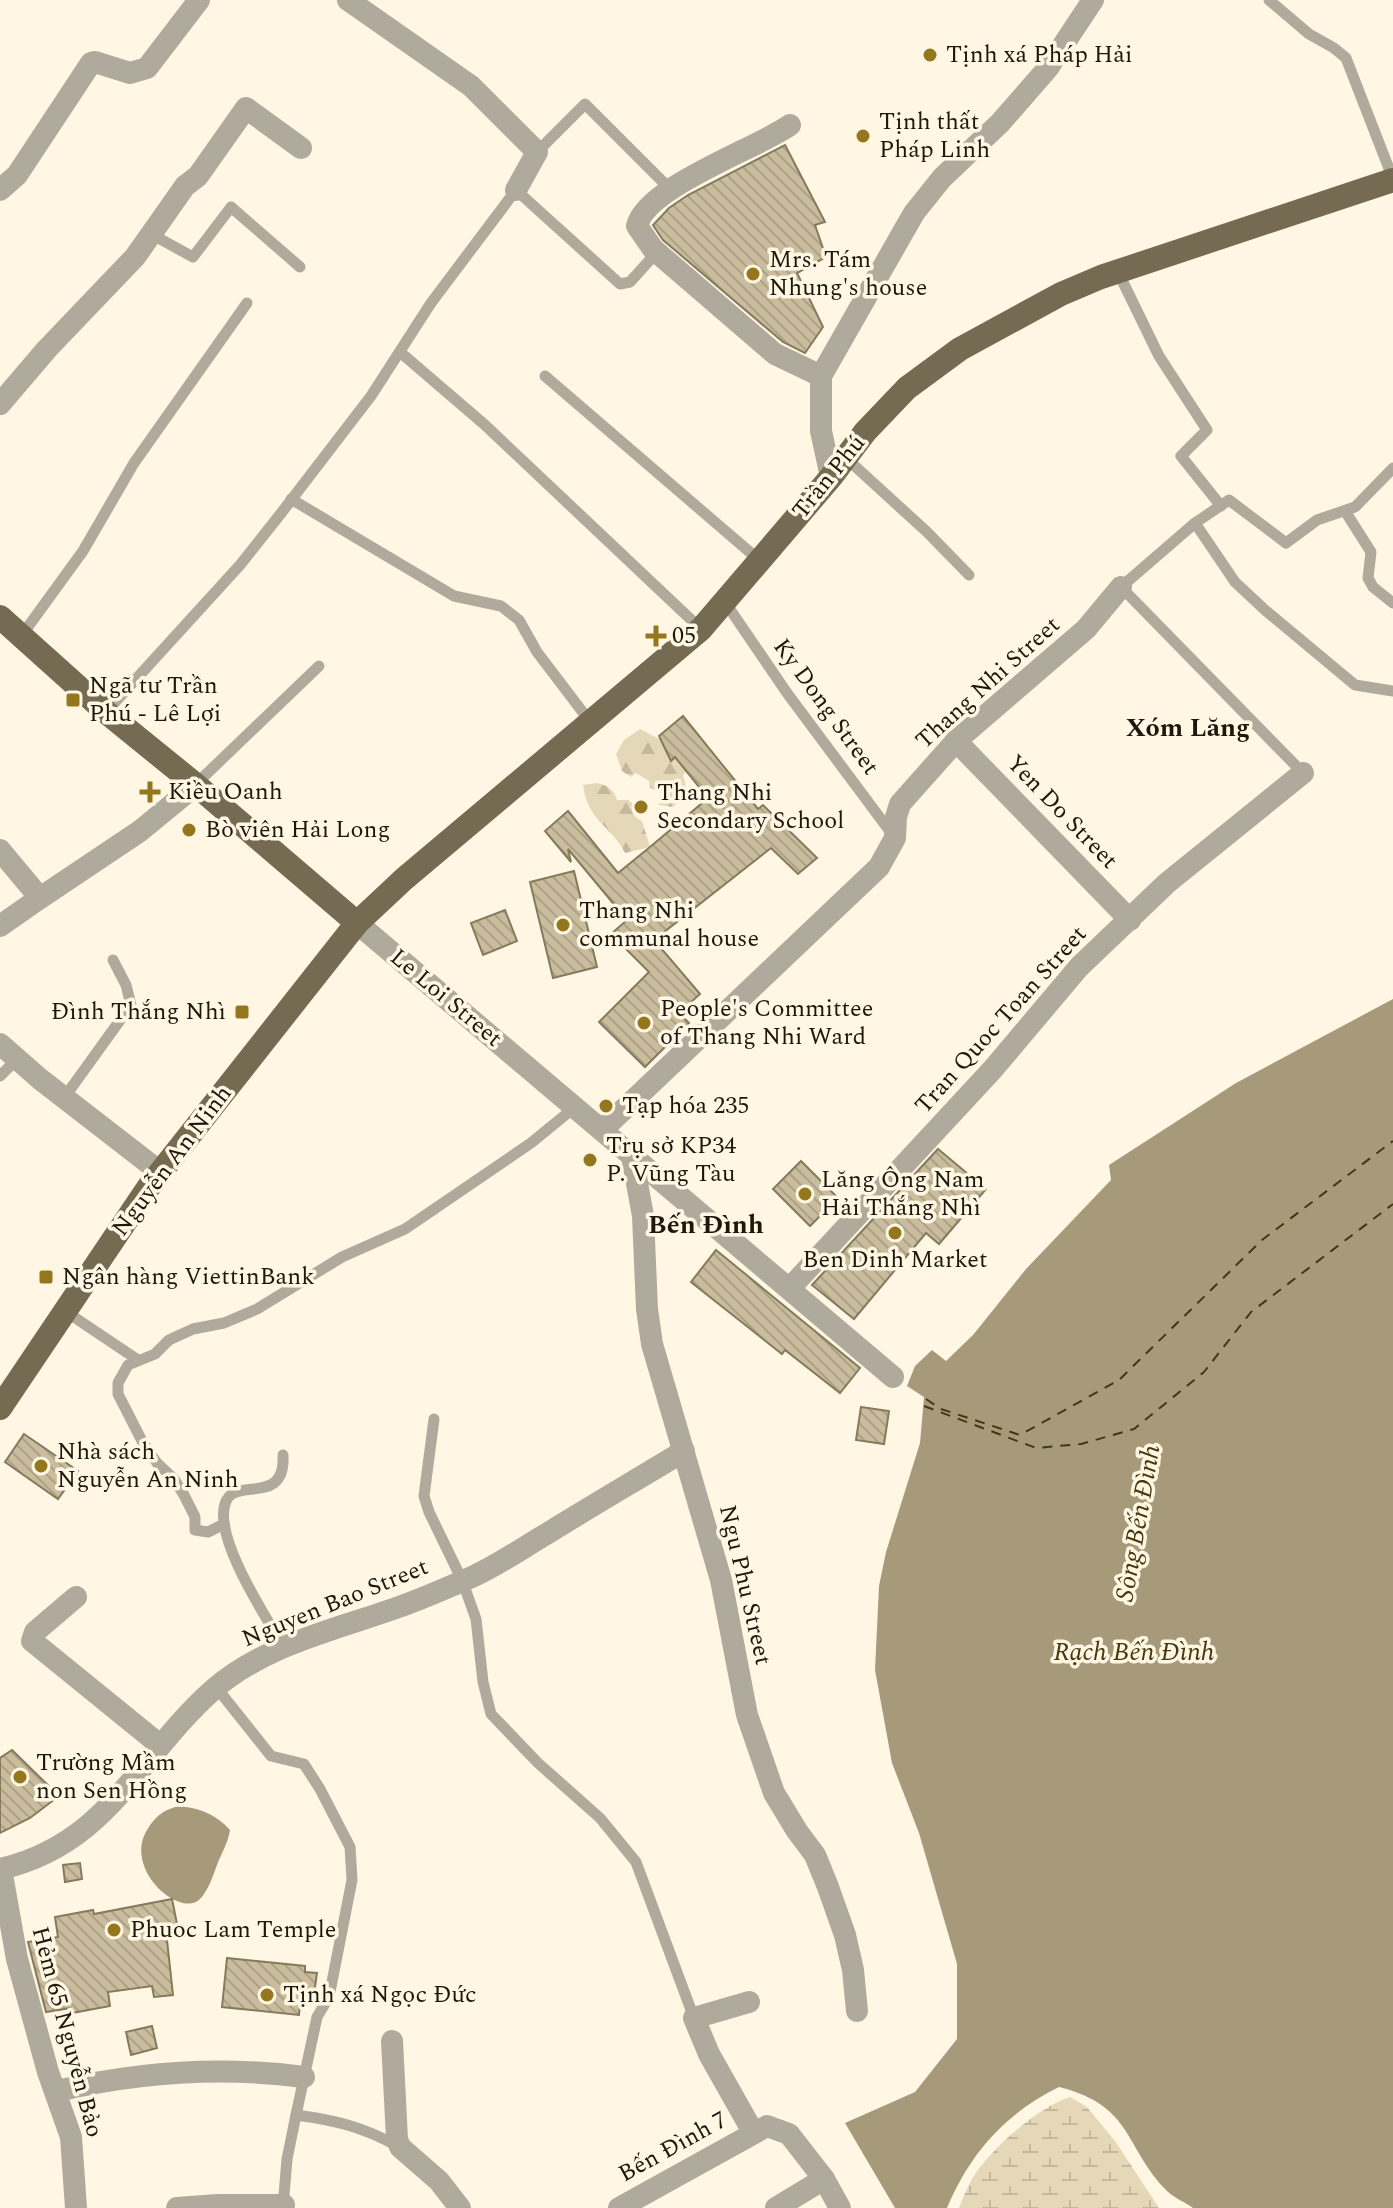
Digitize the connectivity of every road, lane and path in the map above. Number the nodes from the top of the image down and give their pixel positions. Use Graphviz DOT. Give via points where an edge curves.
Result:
graph roads {
  1 [pos="199,0"];
  2 [pos="348,0"];
  3 [pos="1093,0"];
  4 [pos="1269,0"];
  5 [pos="790,125"];
  6 [pos="301,148"];
  7 [pos="537,152"];
  8 [pos="1393,179"];
  9 [pos="0,190"];
  10 [pos="516,190"];
  11 [pos="671,190"];
  12 [pos="151,234"];
  13 [pos="657,252"];
  14 [pos="300,267"];
  15 [pos="1118,272"];
  16 [pos="247,303"];
  17 [pos="400,352"];
  18 [pos="545,376"];
  19 [pos="821,376"];
  20 [pos="4,391"];
  21 [pos="838,467"];
  22 [pos="1393,468"];
  23 [pos="291,499"];
  24 [pos="1221,506"];
  25 [pos="1345,511"];
  26 [pos="1195,523"];
  27 [pos="759,560"];
  28 [pos="969,575"];
  29 [pos="1121,587"];
  30 [pos="724,600"];
  31 [pos="1393,603"];
  32 [pos="0,617"];
  33 [pos="701,629"];
  34 [pos="22,635"];
  35 [pos="319,666"];
  36 [pos="1393,691"];
  37 [pos="106,712"];
  38 [pos="591,723"];
  39 [pos="956,741"];
  40 [pos="1303,773"];
  41 [pos="196,785"];
  42 [pos="895,838"];
  43 [pos="0,850"];
  44 [pos="40,898"];
  45 [pos="1130,920"];
  46 [pos="357,923"];
  47 [pos="0,926"];
  48 [pos="113,960"];
  49 [pos="8,1052"];
  50 [pos="0,1076"];
  51 [pos="64,1098"];
  52 [pos="575,1107"];
  53 [pos="602,1130"];
  54 [pos="632,1156"];
  55 [pos="160,1172"];
  56 [pos="790,1288"];
  57 [pos="65,1311"];
  58 [pos="138,1360"];
  59 [pos="893,1377"];
  60 [pos="0,1408"];
  61 [pos="434,1419"];
  62 [pos="684,1451"];
  63 [pos="283,1455"];
  64 [pos="224,1524"];
  65 [pos="462,1580"];
  66 [pos="76,1597"];
  67 [pos="284,1648"];
  68 [pos="216,1687"];
  69 [pos="160,1745"];
  70 [pos="1,1869"];
  71 [pos="749,2002"];
  72 [pos="857,2011"];
  73 [pos="694,2018"];
  74 [pos="392,2041"];
  75 [pos="304,2077"];
  76 [pos="57,2091"];
  77 [pos="296,2115"];
  78 [pos="753,2132"];
  79 [pos="401,2148"];
  80 [pos="824,2179"];
  81 [pos="284,2207"];
  82 [pos="76,2208"];
  83 [pos="177,2208"];
  84 [pos="460,2208"];
  85 [pos="619,2208"];
  86 [pos="776,2208"];
  87 [pos="840,2208"];
  1 -- 9 [label="street" via="147,68 130,73 91,63 17,175"];
  2 -- 7 [label="street" via="471,86"];
  3 -- 19 [label="street" via="1048,68 914,213"];
  4 -- 8 [label="lane" via="1346,58"];
  5 -- 11 [label="street"];
  6 -- 12 [label="street" via="246,108"];
  7 -- 10 [label="street"];
  7 -- 11 [label="lane" via="585,104"];
  8 -- 15 [label="main road, Trần Phú"];
  10 -- 13 [label="lane" via="620,284 630,282"];
  10 -- 17 [label="lane"];
  11 -- 13 [label="street" via="637,224"];
  12 -- 14 [label="lane" via="193,257 231,207"];
  12 -- 20 [label="street" via="135,257"];
  13 -- 19 [label="street" via="775,354"];
  15 -- 21 [label="main road, Trần Phú" via="1061,294 960,349 907,388"];
  15 -- 24 [label="lane" via="1159,356 1207,430 1181,456"];
  16 -- 34 [label="lane"];
  17 -- 23 [label="lane"];
  17 -- 33 [label="lane"];
  18 -- 27 [label="lane"];
  19 -- 21 [label="street" via="821,431"];
  21 -- 27 [label="main road, Trần Phú"];
  21 -- 28 [label="lane" via="927,532"];
  22 -- 25 [label="lane"];
  23 -- 37 [label="lane" via="240,565"];
  23 -- 38 [label="lane" via="454,596 501,606 519,620"];
  24 -- 25 [label="lane" via="1229,500 1286,543 1317,520"];
  24 -- 26 [label="lane"];
  25 -- 31 [label="lane" via="1371,552 1368,578"];
  26 -- 29 [label="lane"];
  26 -- 36 [label="lane" via="1235,582 1265,610 1355,685"];
  27 -- 30 [label="main road, Trần Phú"];
  29 -- 39 [label="street, Thang Nhi Street" via="1086,629"];
  29 -- 40 [label="lane"];
  30 -- 33 [label="main road, Trần Phú"];
  30 -- 42 [label="lane, Ky Dong Street"];
  32 -- 34 [label="main road, Le Loi Street"];
  33 -- 38 [label="main road, Trần Phú"];
  34 -- 37 [label="main road, Le Loi Street"];
  35 -- 41 [label="lane"];
  37 -- 41 [label="main road, Le Loi Street"];
  38 -- 46 [label="main road, Trần Phú"];
  39 -- 42 [label="street, Thang Nhi Street" via="900,804"];
  39 -- 45 [label="street, Yen Do Street"];
  40 -- 45 [label="street, Tran Quoc Toan Street" via="1167,883"];
  41 -- 44 [label="street" via="140,831"];
  41 -- 46 [label="main road, Le Loi Street"];
  42 -- 53 [label="street, Thang Nhi Street" via="879,867"];
  43 -- 44 [label="street"];
  44 -- 47 [label="street"];
  45 -- 56 [label="street, Tran Quoc Toan Street" via="1079,967 993,1069"];
  46 -- 52 [label="street, Le Loi Street"];
  46 -- 55 [label="main road, Nguyễn An Ninh"];
  48 -- 51 [label="lane" via="131,1005"];
  49 -- 50 [label="lane"];
  49 -- 51 [label="street"];
  51 -- 55 [label="street"];
  52 -- 53 [label="street, Le Loi Street"];
  52 -- 58 [label="lane" via="405,1229 342,1257 257,1309 193,1329"];
  53 -- 54 [label="street, Le Loi Street"];
  54 -- 56 [label="street, Le Loi Street"];
  54 -- 62 [label="street, Ngu Phu Street" via="643,1216 652,1344"];
  55 -- 57 [label="main road, Nguyễn An Ninh"];
  56 -- 59 [label="street, Le Loi Street"];
  57 -- 58 [label="lane"];
  57 -- 60 [label="main road, Nguyễn An Ninh"];
  58 -- 64 [label="lane" via="128,1365 118,1383 134,1427 184,1495 195,1530 208,1532"];
  61 -- 65 [label="lane" via="424,1496"];
  62 -- 65 [label="street, Nguyen Bao Street"];
  62 -- 72 [label="street, Ngu Phu Street" via="721,1580 747,1715 774,1793 815,1855 828,1887 845,1935"];
  63 -- 64 [label="lane" via="278,1481 228,1498"];
  64 -- 67 [label="lane" via="236,1564"];
  65 -- 67 [label="street, Nguyen Bao Street"];
  65 -- 73 [label="lane" via="476,1619 491,1714 600,1818 636,1862"];
  66 -- 69 [label="street" via="35,1632 32,1641"];
  67 -- 68 [label="street, Nguyen Bao Street"];
  68 -- 69 [label="street, Nguyen Bao Street"];
  68 -- 75 [label="lane" via="271,1756 304,1764 350,1847 352,1880 332,1983 317,2017"];
  69 -- 70 [label="street, Nguyen Bao Street" via="102,1816 82,1832 26,1863"];
  70 -- 76 [label="street, Hẻm 65 Nguyễn Bảo" via="17,1959"];
  71 -- 73 [label="street"];
  73 -- 78 [label="street"];
  74 -- 79 [label="street"];
  75 -- 76 [label="street" via="196,2071"];
  75 -- 77 [label="lane"];
  76 -- 82 [label="street, Hẻm 65 Nguyễn Bảo" via="71,2137"];
  77 -- 79 [label="lane" via="337,2120"];
  77 -- 81 [label="lane"];
  78 -- 80 [label="street" via="767,2126 789,2134"];
  78 -- 85 [label="street, Bến Đình 7"];
  79 -- 84 [label="street"];
  80 -- 86 [label="street"];
  80 -- 87 [label="street"];
  81 -- 83 [label="street"];
}
